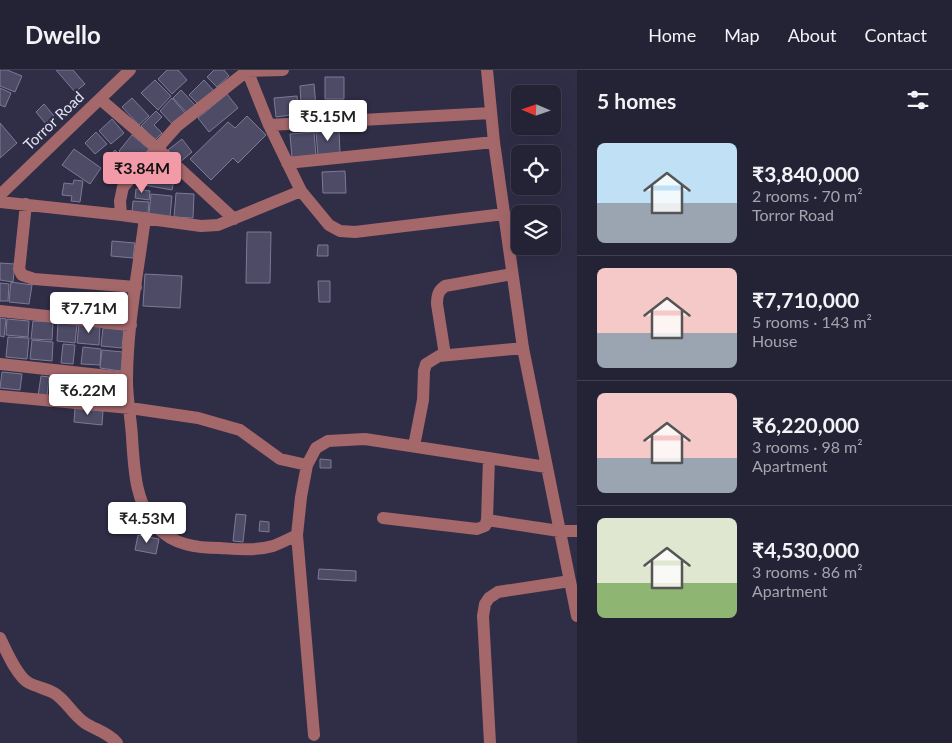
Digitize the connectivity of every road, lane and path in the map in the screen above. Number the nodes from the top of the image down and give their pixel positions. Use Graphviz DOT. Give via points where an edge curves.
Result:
graph roads {
  1 [pos="130,70"];
  2 [pos="283,70"];
  3 [pos="487,70"];
  4 [pos="247,71"];
  5 [pos="100,99"];
  6 [pos="491,113"];
  7 [pos="269,125"];
  8 [pos="494,142"];
  9 [pos="157,148"];
  10 [pos="287,163"];
  11 [pos="301,191"];
  12 [pos="0,195"];
  13 [pos="0,202"];
  14 [pos="26,204"];
  15 [pos="504,214"];
  16 [pos="121,215"];
  17 [pos="146,218"];
  18 [pos="234,219"];
  19 [pos="512,274"];
  20 [pos="136,287"];
  21 [pos="0,311"];
  22 [pos="130,325"];
  23 [pos="523,348"];
  24 [pos="446,355"];
  25 [pos="0,364"];
  26 [pos="127,378"];
  27 [pos="0,396"];
  28 [pos="130,408"];
  29 [pos="414,446"];
  30 [pos="488,458"];
  31 [pos="308,465"];
  32 [pos="546,467"];
  33 [pos="383,518"];
  34 [pos="487,520"];
  35 [pos="559,531"];
  36 [pos="577,531"];
  37 [pos="297,535"];
  38 [pos="570,581"];
  39 [pos="577,615"];
  40 [pos="0,638"];
  41 [pos="314,735"];
  42 [pos="117,743"];
  43 [pos="490,743"];
  1 -- 5 [label="street, Torror Road"];
  2 -- 4 [label="street"];
  3 -- 6 [label="street"];
  4 -- 7 [label="street"];
  4 -- 9 [label="street" via="177,126"];
  5 -- 9 [label="street"];
  5 -- 12 [label="street, Torror Road"];
  6 -- 7 [label="street"];
  6 -- 8 [label="street"];
  7 -- 10 [label="street"];
  8 -- 10 [label="street"];
  8 -- 15 [label="street"];
  9 -- 16 [label="street" via="123,187"];
  9 -- 18 [label="street"];
  10 -- 11 [label="street"];
  11 -- 15 [label="street" via="329,225 340,231 355,232"];
  11 -- 18 [label="street"];
  13 -- 14 [label="street"];
  14 -- 16 [label="street"];
  14 -- 20 [label="street" via="20,261 22,275 34,279"];
  15 -- 19 [label="street"];
  16 -- 17 [label="street"];
  17 -- 18 [label="street" via="201,226 218,225"];
  17 -- 20 [label="street"];
  19 -- 23 [label="street"];
  19 -- 24 [label="street" via="441,289 438,304"];
  20 -- 22 [label="street"];
  21 -- 22 [label="street"];
  22 -- 26 [label="street"];
  23 -- 24 [label="street"];
  23 -- 32 [label="street"];
  24 -- 29 [label="street" via="426,364"];
  25 -- 26 [label="street"];
  26 -- 28 [label="street"];
  27 -- 28 [label="street"];
  28 -- 31 [label="street" via="198,418 240,430 280,459"];
  28 -- 37 [label="street" via="135,477 141,500 157,528 185,545 213,548 272,546"];
  29 -- 30 [label="street"];
  29 -- 31 [label="street" via="365,439 328,441 316,448"];
  30 -- 32 [label="street"];
  30 -- 34 [label="street"];
  31 -- 37 [label="street"];
  32 -- 35 [label="street"];
  33 -- 34 [label="street" via="477,529"];
  34 -- 35 [label="street"];
  35 -- 36 [label="street"];
  35 -- 38 [label="street"];
  37 -- 41 [label="street"];
  38 -- 39 [label="street"];
  38 -- 43 [label="street" via="498,592 485,604 483,634"];
  40 -- 42 [label="street" via="26,682 54,693 75,716 108,734"];
}
